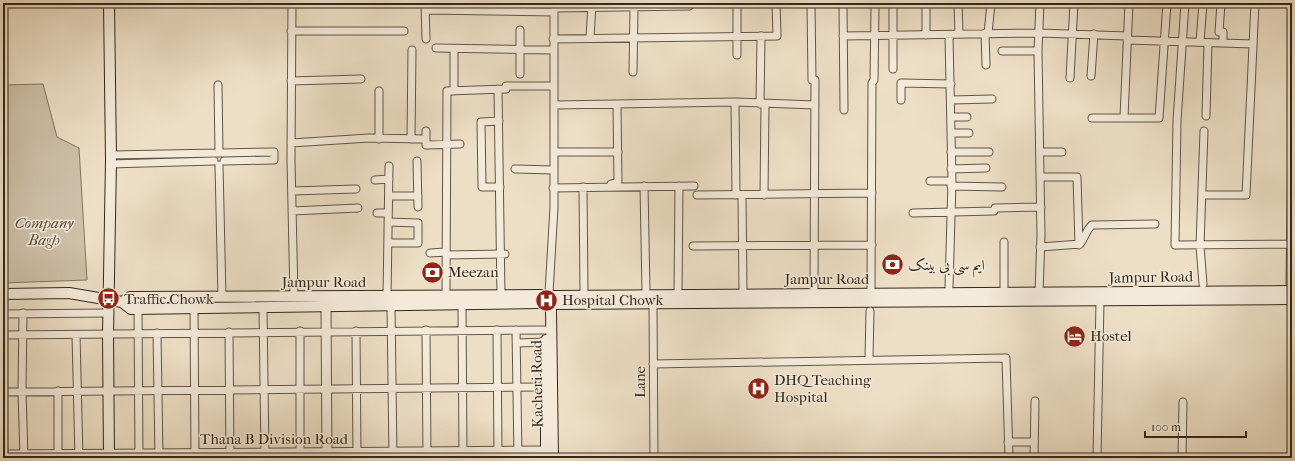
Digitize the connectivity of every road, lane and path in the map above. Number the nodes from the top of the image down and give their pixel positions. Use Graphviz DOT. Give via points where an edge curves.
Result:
graph roads {
  1 [pos="109,3"];
  2 [pos="292,3"];
  3 [pos="737,3"];
  4 [pos="776,3"];
  5 [pos="843,3"];
  6 [pos="893,3"];
  7 [pos="926,3"];
  8 [pos="958,3"];
  9 [pos="991,3"];
  10 [pos="1040,3"];
  11 [pos="1074,3"];
  12 [pos="1129,3"];
  13 [pos="1167,3"];
  14 [pos="1185,3"];
  15 [pos="1203,3"];
  16 [pos="1221,3"];
  17 [pos="1255,3"];
  18 [pos="811,4"];
  19 [pos="592,5"];
  20 [pos="425,6"];
  21 [pos="689,6"];
  22 [pos="634,7"];
  23 [pos="554,8"];
  24 [pos="875,8"];
  25 [pos="520,30"];
  26 [pos="291,31"];
  27 [pos="404,31"];
  28 [pos="1039,33"];
  29 [pos="1073,33"];
  30 [pos="959,34"];
  31 [pos="987,34"];
  32 [pos="1094,34"];
  33 [pos="926,35"];
  34 [pos="949,35"];
  35 [pos="737,36"];
  36 [pos="761,36"];
  37 [pos="844,36"];
  38 [pos="875,36"];
  39 [pos="893,36"];
  40 [pos="590,38"];
  41 [pos="634,38"];
  42 [pos="1127,38"];
  43 [pos="426,39"];
  44 [pos="554,39"];
  45 [pos="1165,41"];
  46 [pos="1182,42"];
  47 [pos="1204,42"];
  48 [pos="1223,43"];
  49 [pos="1252,44"];
  50 [pos="436,48"];
  51 [pos="454,49"];
  52 [pos="520,49"];
  53 [pos="412,50"];
  54 [pos="554,50"];
  55 [pos="1002,51"];
  56 [pos="1038,51"];
  57 [pos="737,56"];
  58 [pos="986,65"];
  59 [pos="893,69"];
  60 [pos="633,72"];
  61 [pos="520,74"];
  62 [pos="1091,76"];
  63 [pos="1070,78"];
  64 [pos="361,79"];
  65 [pos="291,81"];
  66 [pos="951,84"];
  67 [pos="218,85"];
  68 [pos="554,86"];
  69 [pos="498,89"];
  70 [pos="379,91"];
  71 [pos="454,91"];
  72 [pos="992,99"];
  73 [pos="901,100"];
  74 [pos="951,100"];
  75 [pos="735,102"];
  76 [pos="762,104"];
  77 [pos="554,105"];
  78 [pos="617,105"];
  79 [pos="815,105"];
  80 [pos="844,110"];
  81 [pos="1206,116"];
  82 [pos="951,117"];
  83 [pos="967,117"];
  84 [pos="1124,117"];
  85 [pos="1092,118"];
  86 [pos="499,121"];
  87 [pos="1204,131"];
  88 [pos="951,133"];
  89 [pos="969,133"];
  90 [pos="379,139"];
  91 [pos="411,139"];
  92 [pos="1292,139"];
  93 [pos="291,143"];
  94 [pos="460,144"];
  95 [pos="446,145"];
  96 [pos="554,152"];
  97 [pos="618,152"];
  98 [pos="951,152"];
  99 [pos="989,152"];
  100 [pos="1040,152"];
  101 [pos="1062,152"];
  102 [pos="219,153"];
  103 [pos="110,159"];
  104 [pos="417,161"];
  105 [pos="219,162"];
  106 [pos="389,166"];
  107 [pos="986,168"];
  108 [pos="515,169"];
  109 [pos="951,169"];
  110 [pos="554,170"];
  111 [pos="1040,177"];
  112 [pos="389,179"];
  113 [pos="375,180"];
  114 [pos="930,181"];
  115 [pos="952,183"];
  116 [pos="644,186"];
  117 [pos="679,186"];
  118 [pos="694,186"];
  119 [pos="500,187"];
  120 [pos="583,187"];
  121 [pos="607,187"];
  122 [pos="1002,187"];
  123 [pos="554,188"];
  124 [pos="356,189"];
  125 [pos="292,191"];
  126 [pos="815,193"];
  127 [pos="872,193"];
  128 [pos="764,194"];
  129 [pos="697,195"];
  130 [pos="739,195"];
  131 [pos="1202,195"];
  132 [pos="389,196"];
  133 [pos="418,196"];
  134 [pos="418,207"];
  135 [pos="358,208"];
  136 [pos="1041,208"];
  137 [pos="292,211"];
  138 [pos="950,211"];
  139 [pos="377,213"];
  140 [pos="388,213"];
  141 [pos="913,213"];
  142 [pos="388,222"];
  143 [pos="1155,224"];
  144 [pos="1004,242"];
  145 [pos="388,243"];
  146 [pos="1291,244"];
  147 [pos="743,245"];
  148 [pos="814,245"];
  149 [pos="872,245"];
  150 [pos="1079,245"];
  151 [pos="694,246"];
  152 [pos="1200,246"];
  153 [pos="1040,247"];
  154 [pos="430,253"];
  155 [pos="446,254"];
  156 [pos="503,254"];
  157 [pos="1203,284"];
  158 [pos="950,287"];
  159 [pos="1291,287"];
  160 [pos="871,289"];
  161 [pos="814,290"];
  162 [pos="743,291"];
  163 [pos="584,292"];
  164 [pos="1040,293"];
  165 [pos="3,294"];
  166 [pos="1004,294"];
  167 [pos="647,295"];
  168 [pos="678,295"];
  169 [pos="294,296"];
  170 [pos="446,296"];
  171 [pos="501,296"];
  172 [pos="222,297"];
  173 [pos="1292,299"];
  174 [pos="108,301"];
  175 [pos="389,301"];
  176 [pos="1100,301"];
  177 [pos="122,302"];
  178 [pos="548,302"];
  179 [pos="462,304"];
  180 [pos="653,305"];
  181 [pos="326,306"];
  182 [pos="264,307"];
  183 [pos="194,308"];
  184 [pos="135,309"];
  185 [pos="870,311"];
  186 [pos="108,313"];
  187 [pos="3,314"];
  188 [pos="23,314"];
  189 [pos="391,330"];
  190 [pos="426,330"];
  191 [pos="462,330"];
  192 [pos="496,330"];
  193 [pos="516,330"];
  194 [pos="546,330"];
  195 [pos="300,331"];
  196 [pos="326,331"];
  197 [pos="356,331"];
  198 [pos="194,332"];
  199 [pos="229,332"];
  200 [pos="264,332"];
  201 [pos="157,333"];
  202 [pos="138,334"];
  203 [pos="3,335"];
  204 [pos="22,335"];
  205 [pos="76,335"];
  206 [pos="108,335"];
  207 [pos="517,342"];
  208 [pos="546,342"];
  209 [pos="869,359"];
  210 [pos="653,364"];
  211 [pos="462,387"];
  212 [pos="497,387"];
  213 [pos="517,387"];
  214 [pos="545,387"];
  215 [pos="392,388"];
  216 [pos="426,388"];
  217 [pos="229,389"];
  218 [pos="264,389"];
  219 [pos="300,389"];
  220 [pos="327,389"];
  221 [pos="356,389"];
  222 [pos="138,390"];
  223 [pos="158,390"];
  224 [pos="194,390"];
  225 [pos="22,391"];
  226 [pos="58,391"];
  227 [pos="78,391"];
  228 [pos="109,391"];
  229 [pos="3,392"];
  230 [pos="1035,401"];
  231 [pos="1183,402"];
  232 [pos="1008,442"];
  233 [pos="1034,442"];
  234 [pos="58,454"];
  235 [pos="498,454"];
  236 [pos="518,454"];
  237 [pos="3,455"];
  238 [pos="230,455"];
  239 [pos="265,455"];
  240 [pos="300,455"];
  241 [pos="327,455"];
  242 [pos="357,455"];
  243 [pos="393,455"];
  244 [pos="427,455"];
  245 [pos="463,455"];
  246 [pos="24,456"];
  247 [pos="79,456"];
  248 [pos="109,456"];
  249 [pos="139,456"];
  250 [pos="159,456"];
  251 [pos="195,456"];
  252 [pos="548,456"];
  253 [pos="654,458"];
  254 [pos="1009,458"];
  255 [pos="1034,458"];
  256 [pos="1097,458"];
  257 [pos="1182,458"];
  1 -- 103 [label="main road"];
  2 -- 26 [label="street"];
  3 -- 35 [label="street"];
  4 -- 36 [label="street" via="776,36"];
  5 -- 37 [label="street"];
  6 -- 39 [label="street"];
  7 -- 33 [label="street"];
  8 -- 30 [label="street"];
  9 -- 31 [label="street"];
  10 -- 28 [label="street"];
  11 -- 29 [label="street"];
  12 -- 42 [label="street"];
  13 -- 45 [label="street"];
  14 -- 46 [label="street"];
  15 -- 47 [label="street"];
  16 -- 48 [label="street" via="1219,32 1223,32"];
  17 -- 49 [label="street"];
  18 -- 79 [label="street" via="812,80 815,80"];
  19 -- 22 [label="street"];
  19 -- 23 [label="street"];
  19 -- 40 [label="street"];
  20 -- 23 [label="street"];
  20 -- 43 [label="street"];
  21 -- 22 [label="street"];
  22 -- 41 [label="street"];
  23 -- 44 [label="street"];
  24 -- 38 [label="street"];
  25 -- 52 [label="street"];
  26 -- 27 [label="street"];
  26 -- 65 [label="street"];
  28 -- 29 [label="street"];
  28 -- 31 [label="street"];
  28 -- 56 [label="street"];
  29 -- 32 [label="street"];
  29 -- 63 [label="street"];
  30 -- 31 [label="street"];
  30 -- 34 [label="street"];
  31 -- 58 [label="street"];
  32 -- 42 [label="street"];
  32 -- 62 [label="street"];
  33 -- 34 [label="street"];
  33 -- 39 [label="street"];
  34 -- 66 [label="street"];
  35 -- 36 [label="street"];
  35 -- 41 [label="street"];
  35 -- 57 [label="street"];
  36 -- 76 [label="street"];
  37 -- 38 [label="street"];
  37 -- 80 [label="street"];
  38 -- 39 [label="street"];
  38 -- 127 [label="street" via="872,83"];
  39 -- 59 [label="street"];
  40 -- 41 [label="street"];
  40 -- 44 [label="street"];
  41 -- 60 [label="street"];
  42 -- 45 [label="street"];
  42 -- 84 [label="street"];
  44 -- 54 [label="street"];
  45 -- 46 [label="street"];
  45 -- 84 [label="street" via="1159,118"];
  46 -- 47 [label="street"];
  46 -- 152 [label="street" via="1177,121 1175,245"];
  47 -- 48 [label="street"];
  47 -- 81 [label="street"];
  48 -- 49 [label="street"];
  49 -- 131 [label="street" via="1246,195"];
  50 -- 51 [label="street"];
  51 -- 52 [label="street"];
  51 -- 71 [label="street"];
  52 -- 54 [label="street"];
  52 -- 61 [label="street"];
  53 -- 91 [label="street"];
  54 -- 68 [label="street"];
  55 -- 56 [label="street"];
  56 -- 100 [label="street"];
  64 -- 65 [label="street"];
  65 -- 93 [label="street"];
  66 -- 73 [label="street" via="901,83"];
  66 -- 74 [label="street"];
  67 -- 102 [label="street"];
  68 -- 69 [label="street" via="506,86 506,89"];
  68 -- 77 [label="street"];
  69 -- 71 [label="street"];
  69 -- 86 [label="street"];
  70 -- 90 [label="street"];
  71 -- 95 [label="street" via="447,91"];
  72 -- 74 [label="street"];
  74 -- 82 [label="street"];
  75 -- 76 [label="street"];
  75 -- 78 [label="street"];
  75 -- 130 [label="street"];
  76 -- 79 [label="street"];
  76 -- 128 [label="street"];
  77 -- 78 [label="street"];
  77 -- 96 [label="street"];
  78 -- 97 [label="street"];
  79 -- 126 [label="street"];
  82 -- 83 [label="street"];
  82 -- 88 [label="street"];
  84 -- 85 [label="street"];
  86 -- 119 [label="street"];
  86 -- 119 [label="street" via="481,122 482,187"];
  87 -- 131 [label="street"];
  88 -- 89 [label="street"];
  88 -- 98 [label="street"];
  90 -- 91 [label="street"];
  90 -- 93 [label="street"];
  91 -- 95 [label="street" via="426,135 426,145"];
  92 -- 146 [label="street"];
  93 -- 125 [label="street"];
  94 -- 95 [label="street"];
  95 -- 155 [label="street"];
  96 -- 97 [label="street"];
  96 -- 110 [label="street"];
  97 -- 121 [label="street" via="618,182"];
  98 -- 99 [label="street"];
  98 -- 109 [label="street"];
  100 -- 101 [label="street"];
  100 -- 111 [label="street"];
  102 -- 103 [label="street"];
  102 -- 105 [label="street" via="224,156"];
  102 -- 105 [label="street" via="274,152 274,160"];
  103 -- 105 [label="street"];
  103 -- 174 [label="main road"];
  104 -- 133 [label="street"];
  105 -- 172 [label="street"];
  106 -- 112 [label="street"];
  107 -- 109 [label="street"];
  108 -- 110 [label="street"];
  109 -- 115 [label="street"];
  110 -- 123 [label="street"];
  111 -- 136 [label="street"];
  111 -- 150 [label="street" via="1077,177"];
  112 -- 113 [label="street"];
  112 -- 132 [label="street"];
  114 -- 115 [label="street"];
  115 -- 122 [label="street"];
  115 -- 138 [label="street"];
  116 -- 117 [label="street"];
  116 -- 121 [label="street"];
  116 -- 167 [label="street"];
  117 -- 118 [label="street"];
  117 -- 168 [label="street"];
  119 -- 156 [label="street"];
  120 -- 121 [label="street"];
  120 -- 123 [label="street"];
  120 -- 163 [label="street"];
  123 -- 178 [label="street"];
  124 -- 125 [label="street"];
  125 -- 137 [label="street"];
  126 -- 127 [label="street"];
  126 -- 128 [label="street"];
  126 -- 148 [label="street"];
  127 -- 149 [label="street"];
  128 -- 130 [label="street"];
  129 -- 130 [label="street"];
  130 -- 147 [label="street"];
  131 -- 152 [label="street"];
  132 -- 133 [label="street"];
  132 -- 140 [label="street"];
  133 -- 134 [label="street"];
  135 -- 137 [label="street"];
  136 -- 138 [label="street"];
  136 -- 153 [label="street"];
  137 -- 169 [label="street"];
  138 -- 141 [label="street"];
  138 -- 158 [label="street"];
  139 -- 140 [label="street"];
  140 -- 142 [label="street"];
  142 -- 145 [label="street"];
  142 -- 145 [label="street" via="418,223 418,243"];
  143 -- 150 [label="street" via="1092,225"];
  144 -- 166 [label="street"];
  145 -- 175 [label="street"];
  146 -- 152 [label="street"];
  146 -- 159 [label="street"];
  147 -- 148 [label="street"];
  147 -- 151 [label="street"];
  147 -- 162 [label="street"];
  148 -- 149 [label="street"];
  148 -- 161 [label="street"];
  149 -- 160 [label="street"];
  150 -- 153 [label="street"];
  152 -- 157 [label="street"];
  153 -- 164 [label="street"];
  154 -- 155 [label="street"];
  155 -- 156 [label="street"];
  155 -- 170 [label="street"];
  156 -- 171 [label="street"];
  159 -- 164 [label="main road, Jampur Road"];
  164 -- 166 [label="main road, Jampur Road"];
  165 -- 174 [label="main road, Jampur Road" via="69,293"];
  166 -- 168 [label="main road, Jampur Road"];
  167 -- 168 [label="main road, Jampur Road"];
  167 -- 178 [label="main road, Jampur Road"];
  167 -- 180 [label="street"];
  169 -- 172 [label="main road, Jampur Road"];
  169 -- 175 [label="main road, Jampur Road"];
  170 -- 171 [label="main road, Jampur Road"];
  170 -- 175 [label="main road, Jampur Road"];
  171 -- 178 [label="main road, Jampur Road"];
  172 -- 177 [label="main road, Jampur Road" via="130,297"];
  173 -- 176 [label="main road, Jampur Road"];
  174 -- 177 [label="main road, Jampur Road"];
  174 -- 186 [label="main road"];
  175 -- 179 [label="main road, Jampur Road"];
  175 -- 181 [label="main road, Jampur Road"];
  175 -- 189 [label="street"];
  176 -- 180 [label="main road, Jampur Road"];
  176 -- 256 [label="street"];
  177 -- 184 [label="main road"];
  178 -- 179 [label="main road, Jampur Road"];
  178 -- 180 [label="main road, Jampur Road"];
  178 -- 194 [label="main road, Kacheri Road"];
  178 -- 252 [label="main road, Kacheri Road"];
  179 -- 191 [label="street"];
  180 -- 210 [label="street, Lane"];
  181 -- 182 [label="main road, Jampur Road"];
  181 -- 196 [label="street"];
  182 -- 183 [label="main road, Jampur Road"];
  182 -- 200 [label="street"];
  183 -- 184 [label="main road, Jampur Road"];
  183 -- 198 [label="street"];
  184 -- 202 [label="street"];
  185 -- 209 [label="street"];
  186 -- 188 [label="street"];
  186 -- 206 [label="main road"];
  187 -- 188 [label="street"];
  188 -- 204 [label="street"];
  189 -- 190 [label="street"];
  189 -- 197 [label="street"];
  189 -- 215 [label="street"];
  190 -- 191 [label="street"];
  190 -- 216 [label="street"];
  191 -- 192 [label="street"];
  191 -- 211 [label="street"];
  192 -- 193 [label="street"];
  192 -- 212 [label="street"];
  193 -- 194 [label="street"];
  193 -- 207 [label="street"];
  194 -- 208 [label="main road, Kacheri Road"];
  195 -- 196 [label="street"];
  195 -- 200 [label="street"];
  195 -- 219 [label="street"];
  196 -- 197 [label="street"];
  196 -- 220 [label="street"];
  197 -- 221 [label="street"];
  198 -- 199 [label="street"];
  198 -- 201 [label="street"];
  198 -- 224 [label="street"];
  199 -- 200 [label="street"];
  199 -- 217 [label="street"];
  200 -- 218 [label="street"];
  201 -- 202 [label="street"];
  201 -- 223 [label="street"];
  202 -- 206 [label="street"];
  202 -- 222 [label="street"];
  203 -- 204 [label="street"];
  204 -- 205 [label="street"];
  204 -- 225 [label="street"];
  205 -- 206 [label="street"];
  205 -- 227 [label="street"];
  206 -- 228 [label="main road"];
  207 -- 208 [label="street"];
  207 -- 213 [label="street"];
  208 -- 214 [label="main road, Kacheri Road"];
  209 -- 210 [label="street"];
  209 -- 232 [label="street" via="1006,358"];
  210 -- 253 [label="street, Lane"];
  211 -- 212 [label="street"];
  211 -- 216 [label="street"];
  211 -- 245 [label="street"];
  212 -- 213 [label="street"];
  212 -- 235 [label="street"];
  213 -- 214 [label="street"];
  213 -- 236 [label="street"];
  214 -- 252 [label="main road, Kacheri Road"];
  215 -- 216 [label="street"];
  215 -- 221 [label="street"];
  215 -- 243 [label="street"];
  216 -- 244 [label="street"];
  217 -- 218 [label="street"];
  217 -- 224 [label="street"];
  217 -- 238 [label="street"];
  218 -- 219 [label="street"];
  218 -- 239 [label="street"];
  219 -- 220 [label="street"];
  219 -- 240 [label="street"];
  220 -- 221 [label="street"];
  220 -- 241 [label="street"];
  221 -- 242 [label="street"];
  222 -- 223 [label="street"];
  222 -- 228 [label="street"];
  222 -- 249 [label="street"];
  223 -- 224 [label="street"];
  223 -- 250 [label="street"];
  224 -- 251 [label="street"];
  225 -- 226 [label="street"];
  225 -- 229 [label="street"];
  225 -- 246 [label="street"];
  226 -- 227 [label="street"];
  226 -- 234 [label="street"];
  227 -- 228 [label="street"];
  227 -- 247 [label="street"];
  228 -- 248 [label="main road"];
  230 -- 233 [label="street"];
  231 -- 257 [label="street"];
  232 -- 233 [label="street"];
  232 -- 254 [label="street"];
  233 -- 255 [label="street"];
  234 -- 246 [label="street, Thana B Division Road"];
  234 -- 247 [label="street, Thana B Division Road"];
  235 -- 236 [label="street, Thana B Division Road"];
  235 -- 245 [label="street, Thana B Division Road"];
  236 -- 252 [label="street, Thana B Division Road"];
  237 -- 246 [label="street, Thana B Division Road"];
  238 -- 239 [label="street, Thana B Division Road"];
  238 -- 251 [label="street, Thana B Division Road"];
  239 -- 240 [label="street, Thana B Division Road"];
  240 -- 241 [label="street, Thana B Division Road"];
  241 -- 242 [label="street, Thana B Division Road"];
  242 -- 243 [label="street, Thana B Division Road"];
  243 -- 244 [label="street, Thana B Division Road"];
  244 -- 245 [label="street, Thana B Division Road"];
  247 -- 248 [label="street, Thana B Division Road"];
  248 -- 249 [label="street, Thana B Division Road"];
  249 -- 250 [label="street, Thana B Division Road"];
  250 -- 251 [label="street, Thana B Division Road"];
}
